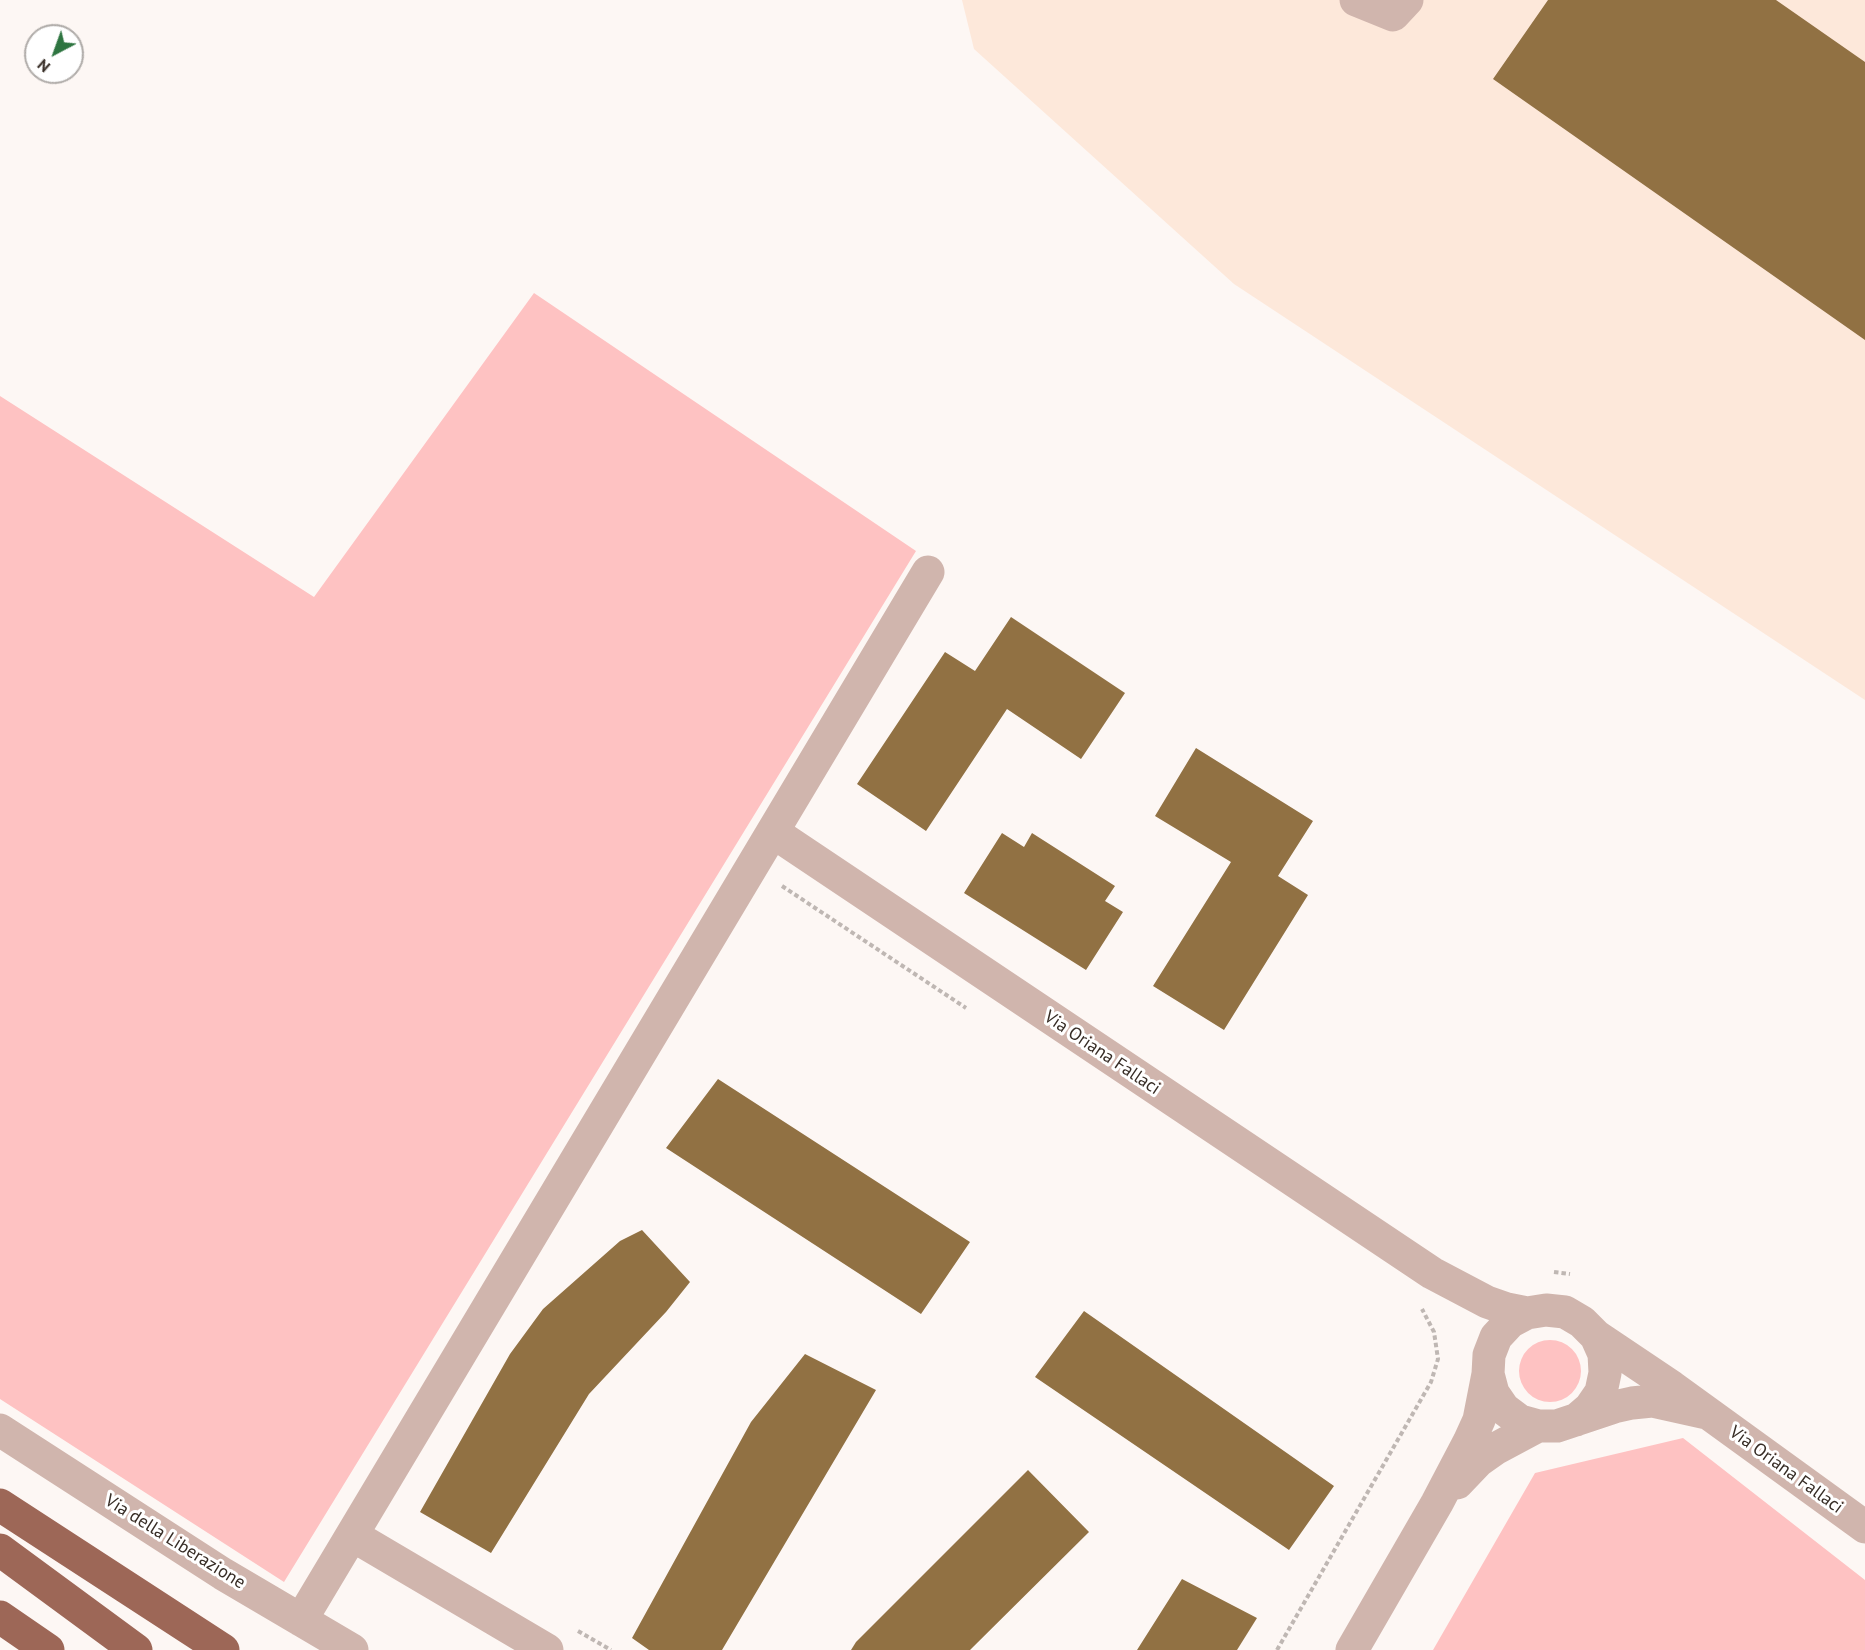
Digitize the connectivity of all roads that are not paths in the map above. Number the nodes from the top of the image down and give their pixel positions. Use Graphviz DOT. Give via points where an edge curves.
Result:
graph roads {
  1 [pos="1356,0"];
  2 [pos="1407,0"];
  3 [pos="928,572"];
  4 [pos="772,832"];
  5 [pos="1432,1273"];
  6 [pos="1527,1313"];
  7 [pos="1596,1336"];
  8 [pos="1488,1364"];
  9 [pos="1706,1413"];
  10 [pos="1576,1420"];
  11 [pos="1538,1426"];
  12 [pos="0,1430"];
  13 [pos="1437,1503"];
  14 [pos="0,1505"];
  15 [pos="1865,1527"];
  16 [pos="352,1535"];
  17 [pos="0,1550"];
  18 [pos="0,1617"];
  19 [pos="301,1620"];
  20 [pos="48,1650"];
  21 [pos="136,1650"];
  22 [pos="223,1650"];
  23 [pos="352,1650"];
  24 [pos="547,1650"];
  25 [pos="1352,1650"];
  1 -- 2 [label="street" via="1393,15"];
  3 -- 4 [label="street"];
  4 -- 5 [label="street, Via Oriana Fallaci"];
  4 -- 16 [label="street"];
  5 -- 6 [label="street" via="1487,1302"];
  5 -- 8 [label="street" via="1471,1314 1485,1339"];
  6 -- 7 [label="street" via="1565,1312"];
  6 -- 8 [label="street" via="1510,1322 1497,1337"];
  7 -- 9 [label="street, Via Oriana Fallaci"];
  7 -- 10 [label="street" via="1604,1354 1601,1392"];
  8 -- 11 [label="street" via="1493,1393 1504,1409 1520,1421"];
  8 -- 13 [label="street" via="1479,1420"];
  9 -- 10 [label="street" via="1652,1401 1614,1407"];
  9 -- 15 [label="street, Via Oriana Fallaci"];
  10 -- 11 [label="street"];
  11 -- 13 [label="street" via="1478,1461"];
  12 -- 19 [label="street, Via della Liberazione"];
  13 -- 25 [label="street"];
  14 -- 22 [label="highway"];
  16 -- 19 [label="street"];
  16 -- 24 [label="street"];
  17 -- 21 [label="highway"];
  18 -- 20 [label="highway"];
  19 -- 23 [label="street, Via della Liberazione"];
}
